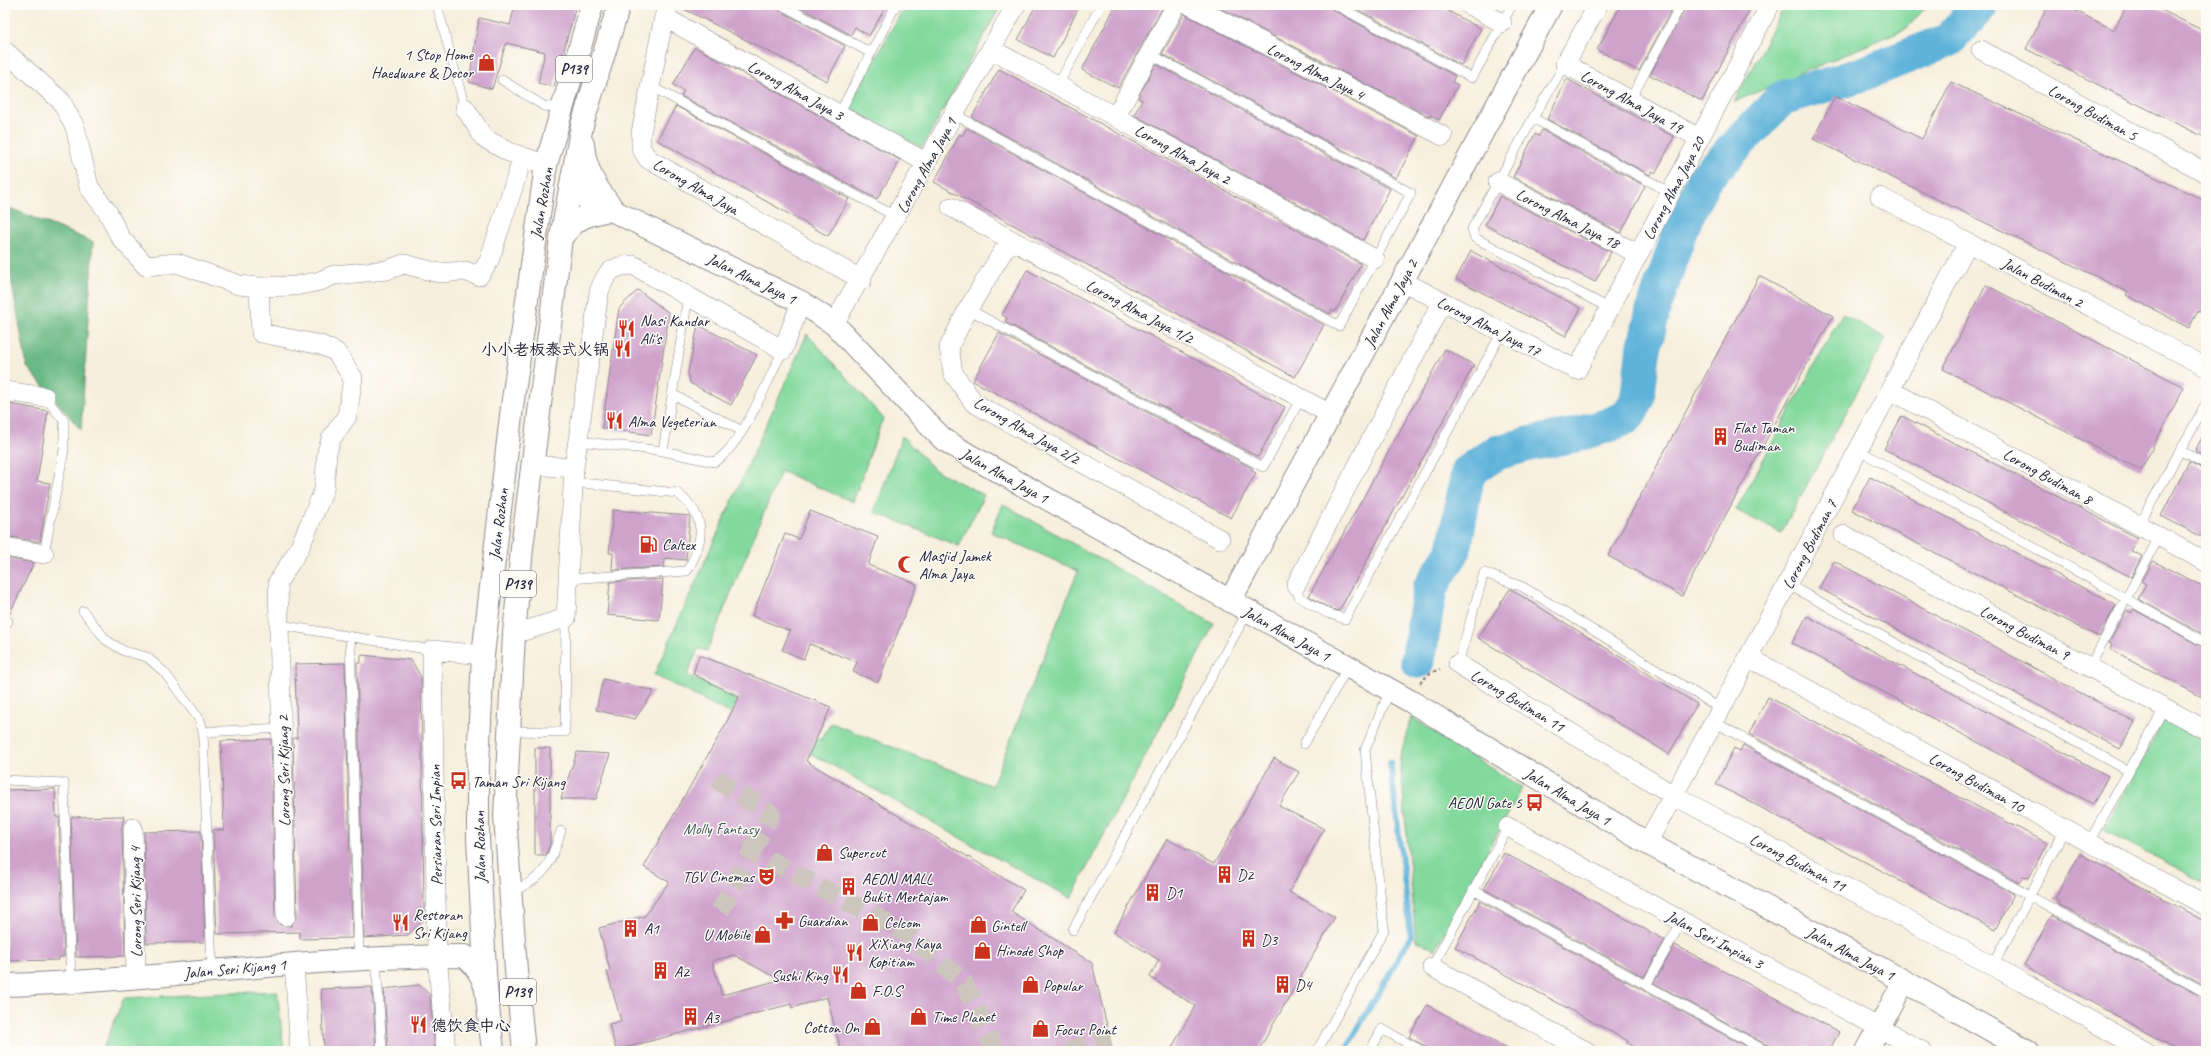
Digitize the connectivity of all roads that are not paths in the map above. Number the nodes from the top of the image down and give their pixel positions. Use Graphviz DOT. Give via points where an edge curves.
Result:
graph roads {
  1 [pos="437,5"];
  2 [pos="592,5"];
  3 [pos="619,5"];
  4 [pos="782,5"];
  5 [pos="896,5"];
  6 [pos="1016,5"];
  7 [pos="1101,5"];
  8 [pos="1176,5"];
  9 [pos="1190,5"];
  10 [pos="1336,5"];
  11 [pos="1469,5"];
  12 [pos="1512,5"];
  13 [pos="1551,5"];
  14 [pos="1598,5"];
  15 [pos="1681,5"];
  16 [pos="1770,5"];
  17 [pos="667,11"];
  18 [pos="1502,23"];
  19 [pos="991,49"];
  20 [pos="1981,50"];
  21 [pos="5,51"];
  22 [pos="871,53"];
  23 [pos="1150,54"];
  24 [pos="1565,64"];
  25 [pos="502,80"];
  26 [pos="1058,85"];
  27 [pos="650,86"];
  28 [pos="1630,100"];
  29 [pos="464,108"];
  30 [pos="563,108"];
  31 [pos="839,114"];
  32 [pos="954,114"];
  33 [pos="1116,116"];
  34 [pos="1533,118"];
  35 [pos="582,125"];
  36 [pos="556,132"];
  37 [pos="1443,136"];
  38 [pos="1699,138"];
  39 [pos="526,158"];
  40 [pos="927,163"];
  41 [pos="546,165"];
  42 [pos="2206,173"];
  43 [pos="1498,182"];
  44 [pos="570,190"];
  45 [pos="1671,193"];
  46 [pos="1880,197"];
  47 [pos="951,207"];
  48 [pos="612,209"];
  49 [pos="897,216"];
  50 [pos="535,237"];
  51 [pos="561,238"];
  52 [pos="1010,240"];
  53 [pos="1968,243"];
  54 [pos="1638,254"];
  55 [pos="1375,259"];
  56 [pos="862,280"];
  57 [pos="1402,282"];
  58 [pos="259,287"];
  59 [pos="688,297"];
  60 [pos="801,302"];
  61 [pos="1442,302"];
  62 [pos="1609,308"];
  63 [pos="968,309"];
  64 [pos="834,324"];
  65 [pos="1502,332"];
  66 [pos="783,350"];
  67 [pos="2206,367"];
  68 [pos="1577,370"];
  69 [pos="1890,390"];
  70 [pos="5,391"];
  71 [pos="672,394"];
  72 [pos="45,398"];
  73 [pos="1301,398"];
  74 [pos="2206,404"];
  75 [pos="1330,414"];
  76 [pos="742,431"];
  77 [pos="578,441"];
  78 [pos="1858,450"];
  79 [pos="663,451"];
  80 [pos="2181,451"];
  81 [pos="2206,464"];
  82 [pos="532,465"];
  83 [pos="574,475"];
  84 [pos="2139,525"];
  85 [pos="1844,535"];
  86 [pos="2159,537"];
  87 [pos="1220,539"];
  88 [pos="5,547"];
  89 [pos="44,554"];
  90 [pos="2206,562"];
  91 [pos="568,579"];
  92 [pos="1787,584"];
  93 [pos="1296,585"];
  94 [pos="2126,598"];
  95 [pos="1239,606"];
  96 [pos="83,611"];
  97 [pos="566,618"];
  98 [pos="5,620"];
  99 [pos="280,625"];
  100 [pos="5,626"];
  101 [pos="514,634"];
  102 [pos="350,636"];
  103 [pos="2206,643"];
  104 [pos="432,650"];
  105 [pos="483,655"];
  106 [pos="1748,657"];
  107 [pos="1458,664"];
  108 [pos="2090,666"];
  109 [pos="1348,667"];
  110 [pos="1390,690"];
  111 [pos="2164,707"];
  112 [pos="1717,716"];
  113 [pos="282,728"];
  114 [pos="2206,730"];
  115 [pos="508,731"];
  116 [pos="203,732"];
  117 [pos="1304,744"];
  118 [pos="2129,771"];
  119 [pos="5,780"];
  120 [pos="1674,796"];
  121 [pos="1508,827"];
  122 [pos="133,828"];
  123 [pos="2065,829"];
  124 [pos="561,831"];
  125 [pos="2089,842"];
  126 [pos="1647,843"];
  127 [pos="1473,890"];
  128 [pos="510,892"];
  129 [pos="2030,895"];
  130 [pos="2206,906"];
  131 [pos="286,916"];
  132 [pos="1682,921"];
  133 [pos="1073,930"];
  134 [pos="483,932"];
  135 [pos="437,956"];
  136 [pos="464,956"];
  137 [pos="368,959"];
  138 [pos="294,964"];
  139 [pos="1993,966"];
  140 [pos="1432,967"];
  141 [pos="212,970"];
  142 [pos="136,976"];
  143 [pos="1904,981"];
  144 [pos="71,983"];
  145 [pos="5,985"];
  146 [pos="1646,985"];
  147 [pos="486,989"];
  148 [pos="2206,993"];
  149 [pos="1880,1028"];
  150 [pos="300,1051"];
  151 [pos="382,1051"];
  152 [pos="446,1051"];
  153 [pos="493,1051"];
  154 [pos="524,1051"];
  155 [pos="1317,1051"];
  156 [pos="1370,1051"];
  157 [pos="1422,1051"];
  158 [pos="1586,1051"];
  159 [pos="1766,1051"];
  160 [pos="1867,1051"];
  161 [pos="1922,1051"];
  162 [pos="2028,1051"];
  163 [pos="2145,1051"];
  1 -- 29 [label="lane"];
  2 -- 30 [label="street, Jalan Rozhan / P139"];
  3 -- 35 [label="street, Jalan Rozhan / P139"];
  4 -- 22 [label="lane"];
  5 -- 22 [label="lane"];
  6 -- 19 [label="street, Lorong Alma Jaya 1"];
  7 -- 26 [label="lane"];
  8 -- 23 [label="street"];
  9 -- 37 [label="street, Lorong Alma Jaya 4"];
  10 -- 18 [label="lane" via="1472,78"];
  11 -- 18 [label="street"];
  12 -- 18 [label="lane"];
  13 -- 57 [label="street, Jalan Alma Jaya 2"];
  14 -- 24 [label="street"];
  15 -- 28 [label="lane"];
  16 -- 38 [label="street, Lorong Alma Jaya 20"];
  17 -- 27 [label="street, Lorong Alma Jaya"];
  17 -- 31 [label="street, Lorong Alma Jaya 3"];
  19 -- 26 [label="street, Lorong Alma Jaya 2"];
  19 -- 32 [label="street, Lorong Alma Jaya 1"];
  20 -- 42 [label="street, Lorong Budiman 5"];
  21 -- 58 [label="street" via="61,100 75,127 90,187 107,211 120,237 146,266 177,263 239,285"];
  22 -- 31 [label="lane"];
  23 -- 33 [label="street"];
  23 -- 55 [label="lane" via="1411,193"];
  24 -- 28 [label="street, Lorong Alma Jaya 19"];
  24 -- 34 [label="lane"];
  25 -- 30 [label="lane" via="544,106"];
  26 -- 33 [label="street, Lorong Alma Jaya 2"];
  27 -- 49 [label="lane"];
  27 -- 56 [label="street, Lorong Alma Jaya" via="641,133 641,148 648,159"];
  28 -- 38 [label="street, Lorong Alma Jaya 19"];
  29 -- 39 [label="street" via="484,138"];
  30 -- 36 [label="street, Jalan Rozhan / P139"];
  31 -- 40 [label="street, Lorong Alma Jaya 3"];
  32 -- 40 [label="street, Lorong Alma Jaya 1"];
  32 -- 55 [label="lane" via="1339,326"];
  33 -- 55 [label="street, Lorong Alma Jaya 2"];
  34 -- 43 [label="lane"];
  34 -- 45 [label="lane"];
  35 -- 44 [label="street, Jalan Rozhan / P139"];
  35 -- 48 [label="street" via="584,158 588,172"];
  36 -- 41 [label="street, Jalan Rozhan / P139"];
  36 -- 44 [label="street" via="555,152 558,166 561,178"];
  38 -- 45 [label="street, Lorong Alma Jaya 20"];
  39 -- 41 [label="street"];
  39 -- 58 [label="street" via="520,166 490,261 479,276 466,271 439,273 404,264 387,270 334,275 295,286"];
  40 -- 49 [label="street, Lorong Alma Jaya 1"];
  41 -- 50 [label="street, Jalan Rozhan / P139"];
  43 -- 54 [label="street, Lorong Alma Jaya 18"];
  43 -- 62 [label="lane" via="1472,229 1475,238"];
  44 -- 48 [label="street, Jalan Alma Jaya 1"];
  44 -- 50 [label="street" via="547,204"];
  44 -- 51 [label="street, Jalan Rozhan / P139"];
  45 -- 54 [label="street, Lorong Alma Jaya 20"];
  46 -- 53 [label="street, Jalan Budiman 2"];
  47 -- 52 [label="street, Lorong Alma Jaya 1/2"];
  48 -- 51 [label="street" via="585,216 574,222"];
  48 -- 60 [label="street, Jalan Alma Jaya 1"];
  49 -- 56 [label="street, Lorong Alma Jaya 1"];
  50 -- 105 [label="street, Jalan Rozhan / P139"];
  51 -- 82 [label="street, Jalan Rozhan / P139"];
  52 -- 63 [label="street, Lorong Alma Jaya 2/2"];
  52 -- 73 [label="street, Lorong Alma Jaya 1/2"];
  53 -- 67 [label="street, Jalan Budiman 2"];
  53 -- 69 [label="street, Lorong Budiman 7"];
  54 -- 62 [label="street, Lorong Alma Jaya 20"];
  56 -- 64 [label="street, Lorong Alma Jaya 1"];
  57 -- 61 [label="street, Lorong Alma Jaya 17"];
  57 -- 75 [label="street, Jalan Alma Jaya 2"];
  58 -- 99 [label="street, Lorong Seri Kijang 2" via="261,333 321,345 336,352 353,378 347,416 331,439 326,452 324,490 299,549 278,582"];
  59 -- 66 [label="street"];
  59 -- 71 [label="lane"];
  59 -- 77 [label="street" via="633,265 618,266 604,277 599,292"];
  60 -- 64 [label="street, Jalan Alma Jaya 1"];
  60 -- 66 [label="street"];
  61 -- 65 [label="street, Lorong Alma Jaya 17"];
  61 -- 93 [label="street"];
  62 -- 68 [label="street, Lorong Alma Jaya 20"];
  63 -- 73 [label="lane" via="1262,467"];
  63 -- 87 [label="street, Lorong Alma Jaya 2/2" via="949,347 953,373 974,403"];
  64 -- 95 [label="street, Jalan Alma Jaya 1" via="943,440"];
  65 -- 68 [label="street, Lorong Alma Jaya 17"];
  65 -- 93 [label="lane" via="1346,620 1327,613 1300,596"];
  66 -- 76 [label="lane"];
  69 -- 78 [label="street, Lorong Budiman 7"];
  69 -- 84 [label="street, Lorong Budiman 8"];
  70 -- 72 [label="street"];
  71 -- 76 [label="lane"];
  71 -- 79 [label="lane"];
  72 -- 89 [label="lane" via="64,421 64,450"];
  73 -- 75 [label="street, Lorong Alma Jaya 1/2"];
  74 -- 80 [label="lane"];
  75 -- 95 [label="street, Jalan Alma Jaya 2"];
  76 -- 79 [label="lane" via="721,458 714,462"];
  77 -- 79 [label="lane"];
  77 -- 83 [label="street"];
  78 -- 92 [label="street, Lorong Budiman 7"];
  78 -- 94 [label="lane"];
  80 -- 81 [label="lane"];
  80 -- 84 [label="lane"];
  82 -- 83 [label="street"];
  82 -- 101 [label="street, Jalan Rozhan / P139"];
  83 -- 91 [label="street"];
  83 -- 91 [label="lane" via="677,493 690,503 698,516 699,536 696,556 687,571"];
  84 -- 86 [label="street, Lorong Budiman 8"];
  85 -- 108 [label="street, Lorong Budiman 9"];
  86 -- 90 [label="street, Lorong Budiman 8"];
  86 -- 94 [label="lane"];
  88 -- 89 [label="street"];
  91 -- 97 [label="street"];
  92 -- 106 [label="street, Lorong Budiman 7"];
  92 -- 118 [label="lane"];
  94 -- 103 [label="lane"];
  94 -- 108 [label="lane"];
  95 -- 109 [label="street, Jalan Alma Jaya 1"];
  95 -- 133 [label="lane"];
  96 -- 116 [label="lane" via="106,640 124,651 147,657 164,672 200,720"];
  97 -- 101 [label="street"];
  97 -- 115 [label="lane" via="565,732"];
  98 -- 100 [label="lane" via="8,621"];
  99 -- 102 [label="lane"];
  99 -- 113 [label="street, Lorong Seri Kijang 2"];
  101 -- 115 [label="street, Jalan Rozhan / P139"];
  102 -- 104 [label="lane"];
  102 -- 137 [label="lane"];
  104 -- 105 [label="street"];
  104 -- 135 [label="street, Persiaran Seri Impian"];
  105 -- 134 [label="street, Jalan Rozhan / P139" via="478,764"];
  106 -- 112 [label="street, Lorong Budiman 7"];
  106 -- 123 [label="street, Lorong Budiman 10"];
  107 -- 112 [label="lane" via="1484,573 1523,587"];
  107 -- 120 [label="street, Lorong Budiman 11"];
  108 -- 111 [label="street, Lorong Budiman 9"];
  109 -- 110 [label="street, Jalan Alma Jaya 1"];
  109 -- 117 [label="lane"];
  110 -- 126 [label="street, Jalan Alma Jaya 1"];
  110 -- 155 [label="lane" via="1365,750 1384,930"];
  111 -- 114 [label="street, Lorong Budiman 9"];
  111 -- 118 [label="lane"];
  112 -- 120 [label="street, Lorong Budiman 7"];
  112 -- 129 [label="lane"];
  113 -- 116 [label="lane"];
  113 -- 131 [label="street, Lorong Seri Kijang 2"];
  115 -- 128 [label="street, Jalan Rozhan / P139" via="505,816"];
  116 -- 141 [label="lane"];
  118 -- 125 [label="lane"];
  119 -- 144 [label="lane" via="64,783"];
  120 -- 126 [label="street, Lorong Budiman 7"];
  120 -- 139 [label="street, Lorong Budiman 11"];
  121 -- 127 [label="lane"];
  121 -- 132 [label="street, Jalan Seri Impian 3"];
  122 -- 142 [label="street, Lorong Seri Kijang 4"];
  123 -- 125 [label="street, Lorong Budiman 10"];
  123 -- 129 [label="lane"];
  124 -- 128 [label="lane" via="553,856 544,870 529,885"];
  125 -- 130 [label="street, Lorong Budiman 10"];
  126 -- 143 [label="street, Jalan Alma Jaya 1"];
  127 -- 140 [label="lane"];
  127 -- 146 [label="lane"];
  128 -- 154 [label="street, Jalan Rozhan / P139"];
  129 -- 139 [label="lane"];
  129 -- 148 [label="lane"];
  132 -- 146 [label="lane"];
  132 -- 149 [label="street, Jalan Seri Impian 3"];
  134 -- 136 [label="street"];
  134 -- 147 [label="street, Jalan Rozhan / P139"];
  135 -- 136 [label="street, Jalan Seri Kijang 1"];
  135 -- 137 [label="street, Jalan Seri Kijang 1"];
  135 -- 152 [label="street, Persiaran Seri Impian"];
  136 -- 147 [label="street" via="479,971"];
  137 -- 138 [label="street, Jalan Seri Kijang 1"];
  137 -- 151 [label="lane"];
  138 -- 141 [label="street, Jalan Seri Kijang 1"];
  138 -- 150 [label="street"];
  139 -- 163 [label="street, Lorong Budiman 11"];
  140 -- 158 [label="street"];
  141 -- 142 [label="street, Jalan Seri Kijang 1"];
  142 -- 144 [label="street, Jalan Seri Kijang 1"];
  143 -- 149 [label="street"];
  143 -- 162 [label="street, Jalan Alma Jaya 1"];
  144 -- 145 [label="street, Jalan Seri Kijang 1"];
  146 -- 159 [label="lane"];
  147 -- 153 [label="street, Jalan Rozhan / P139"];
  149 -- 160 [label="street"];
  149 -- 161 [label="street, Jalan Seri Impian 3"];
  156 -- 157 [label="lane" via="1382,1030"];
}
